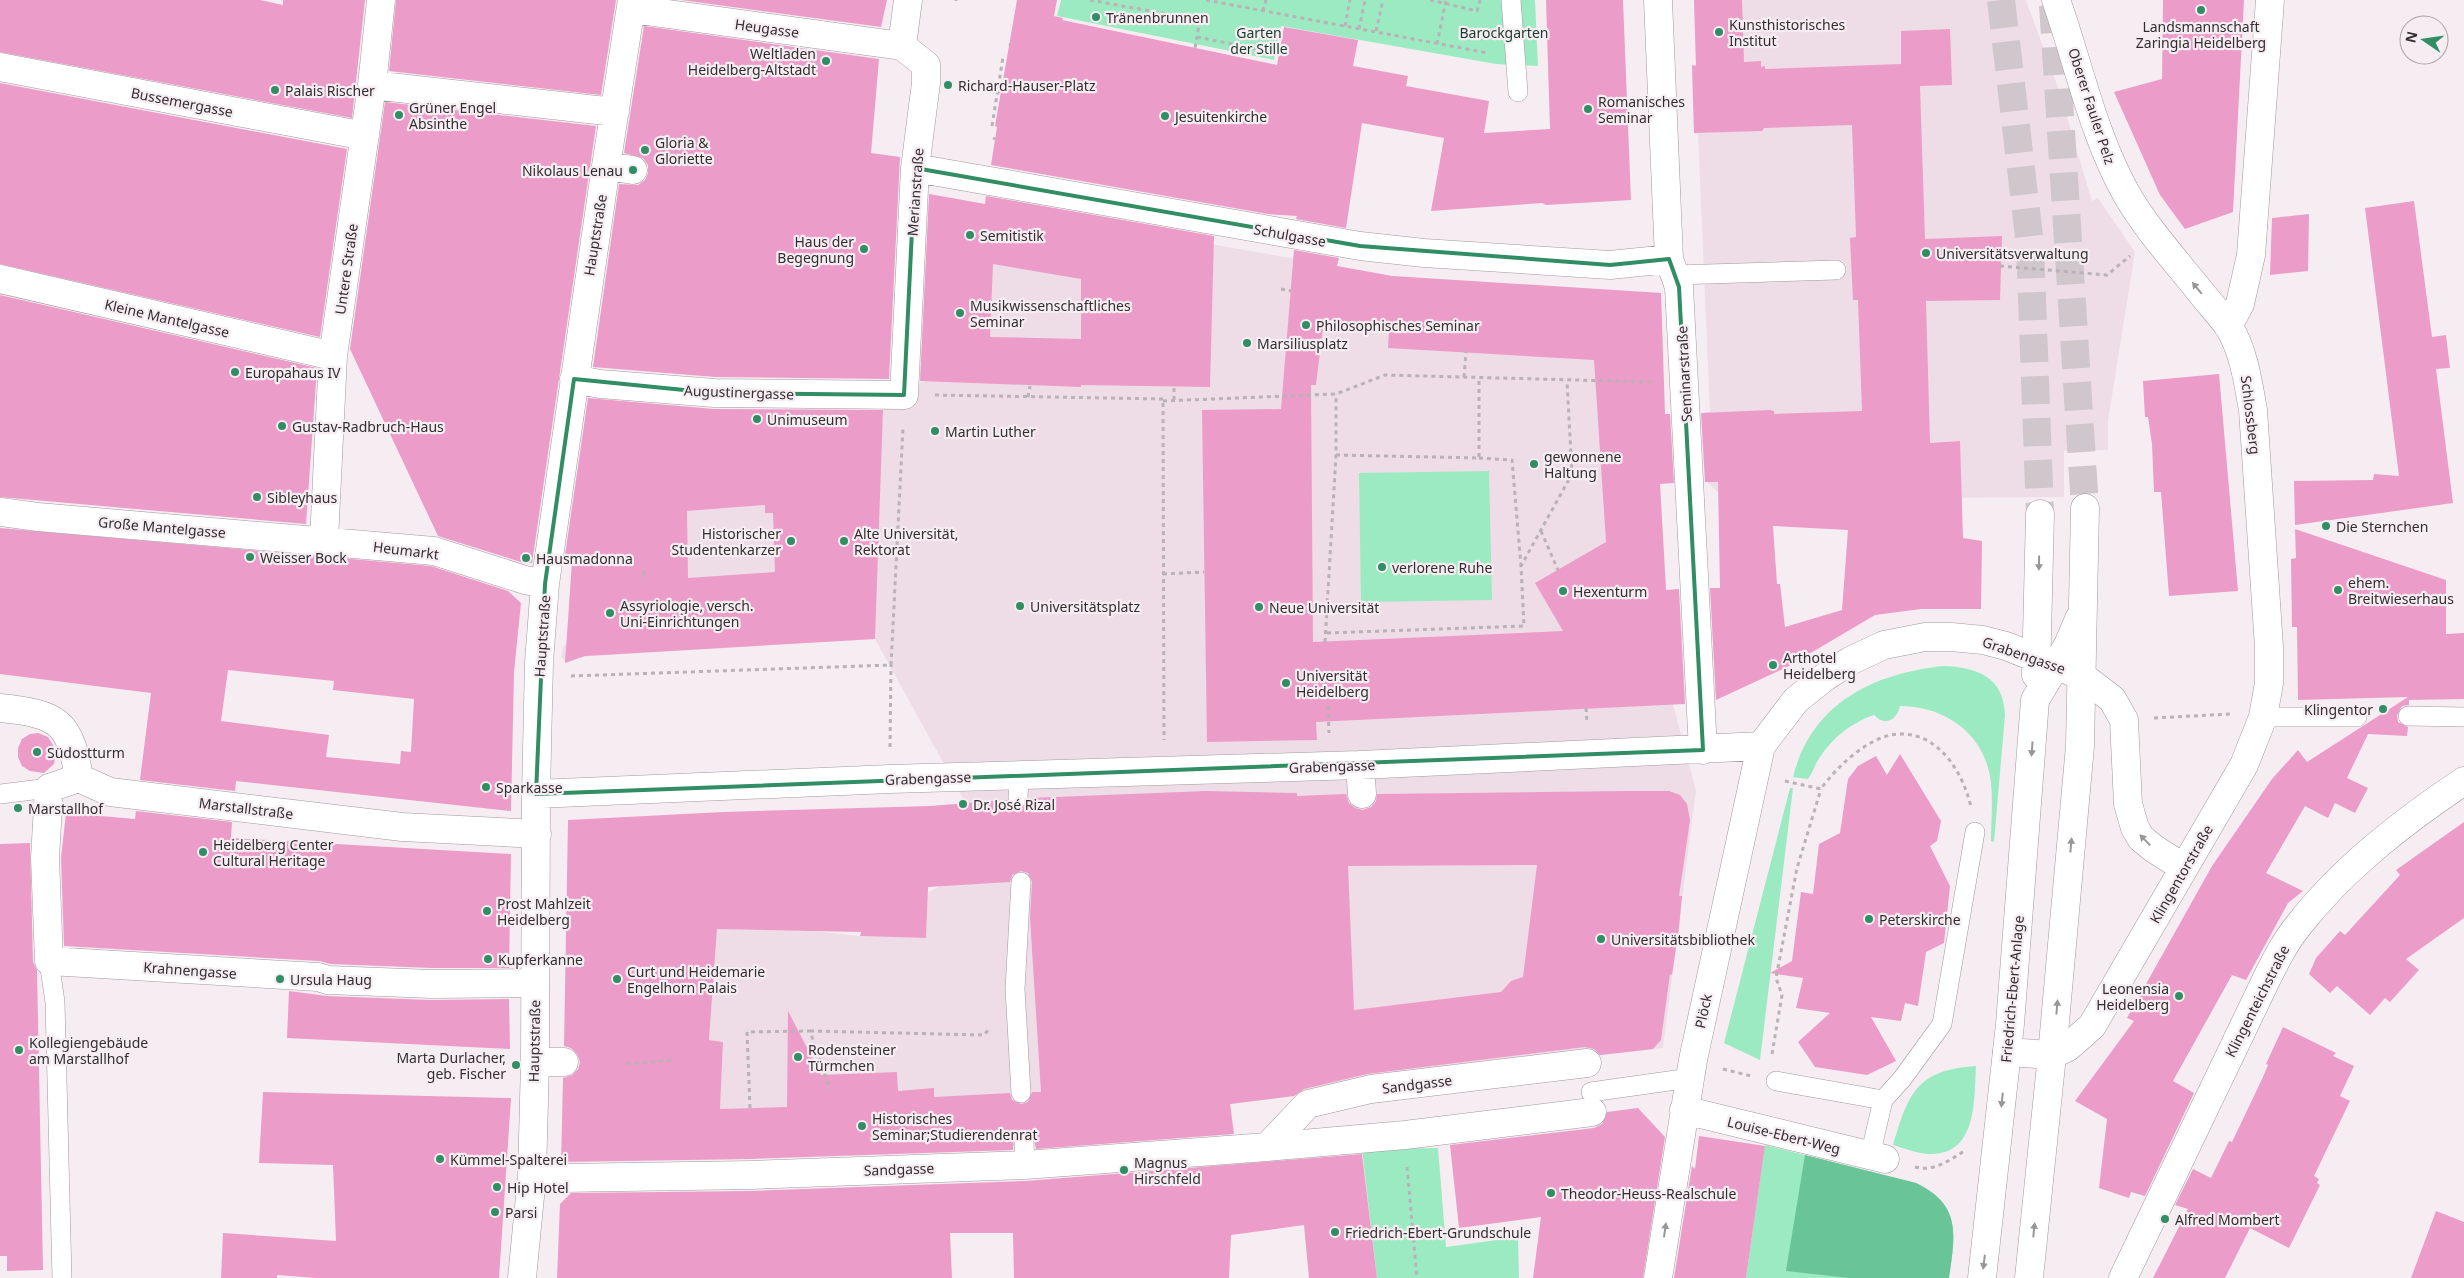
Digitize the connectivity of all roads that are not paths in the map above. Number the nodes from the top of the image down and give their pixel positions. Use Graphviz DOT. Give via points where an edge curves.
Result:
graph roads {
  1 [pos="381,0"];
  2 [pos="908,0"];
  3 [pos="1511,0"];
  4 [pos="1658,0"];
  5 [pos="2056,0"];
  6 [pos="2270,0"];
  7 [pos="632,4"];
  8 [pos="902,46"];
  9 [pos="0,67"];
  10 [pos="372,85"];
  11 [pos="1518,92"];
  12 [pos="605,110"];
  13 [pos="365,136"];
  14 [pos="606,166"];
  15 [pos="915,168"];
  16 [pos="633,170"];
  17 [pos="1672,267"];
  18 [pos="1836,270"];
  19 [pos="0,279"];
  20 [pos="2228,326"];
  21 [pos="333,356"];
  22 [pos="574,379"];
  23 [pos="904,395"];
  24 [pos="2085,508"];
  25 [pos="0,512"];
  26 [pos="2040,514"];
  27 [pos="324,540"];
  28 [pos="545,584"];
  29 [pos="2083,609"];
  30 [pos="2047,661"];
  31 [pos="2082,676"];
  32 [pos="0,708"];
  33 [pos="2408,716"];
  34 [pos="2263,717"];
  35 [pos="2357,717"];
  36 [pos="2464,718"];
  37 [pos="1761,746"];
  38 [pos="2080,746"];
  39 [pos="1704,750"];
  40 [pos="1360,766"];
  41 [pos="79,778"];
  42 [pos="2464,781"];
  43 [pos="49,788"];
  44 [pos="0,794"];
  45 [pos="536,794"];
  46 [pos="1362,794"];
  47 [pos="1975,832"];
  48 [pos="537,834"];
  49 [pos="2184,868"];
  50 [pos="1021,882"];
  51 [pos="49,961"];
  52 [pos="535,984"];
  53 [pos="2007,1052"];
  54 [pos="2052,1056"];
  55 [pos="535,1062"];
  56 [pos="564,1062"];
  57 [pos="1587,1063"];
  58 [pos="1690,1078"];
  59 [pos="1776,1081"];
  60 [pos="1022,1093"];
  61 [pos="1883,1100"];
  62 [pos="1591,1102"];
  63 [pos="1684,1110"];
  64 [pos="1267,1147"];
  65 [pos="1877,1158"];
  66 [pos="532,1176"];
  67 [pos="62,1278"];
  68 [pos="522,1278"];
  69 [pos="1658,1278"];
  70 [pos="1982,1278"];
  71 [pos="2029,1278"];
  72 [pos="2123,1278"];
  1 -- 10 [label="street, Untere Straße"];
  2 -- 8 [label="street"];
  3 -- 11 [label="lane"];
  4 -- 17 [label="street, Seminarstraße"];
  20 -- 5 [label="street, Oberer Fauler Pelz, one-way" via="2156,236 2112,168"];
  6 -- 20 [label="street" via="2252,255 2240,304"];
  7 -- 8 [label="street, Heugasse"];
  7 -- 12 [label="street, Hauptstraße"];
  8 -- 15 [label="street, Merianstraße" via="926,65"];
  9 -- 13 [label="street, Bussemergasse"];
  10 -- 12 [label="street"];
  10 -- 13 [label="street, Untere Straße"];
  12 -- 14 [label="street, Hauptstraße"];
  13 -- 21 [label="street, Untere Straße"];
  14 -- 16 [label="street"];
  14 -- 22 [label="street, Hauptstraße"];
  15 -- 17 [label="street, Schulgasse" via="1360,246 1424,253"];
  15 -- 23 [label="street, Merianstraße"];
  17 -- 18 [label="lane"];
  17 -- 39 [label="street, Seminarstraße" via="1679,287"];
  19 -- 21 [label="street, Kleine Mantelgasse"];
  20 -- 34 [label="street, Schlossberg" via="2244,366 2253,420 2270,646 2269,683"];
  21 -- 27 [label="street, Untere Straße"];
  22 -- 23 [label="street, Augustinergasse" via="714,393"];
  22 -- 28 [label="street, Hauptstraße"];
  24 -- 29 [label="street"];
  25 -- 27 [label="street, Große Mantelgasse"];
  26 -- 30 [label="street, one-way"];
  27 -- 28 [label="street, Heumarkt" via="434,551"];
  28 -- 45 [label="street, Hauptstraße" via="539,662"];
  29 -- 30 [label="street, Friedrich-Ebert-Anlage"];
  29 -- 31 [label="street"];
  30 -- 31 [label="street, Grabengasse"];
  30 -- 37 [label="street, Grabengasse" via="1964,637 1925,637 1884,645 1850,661 1804,693"];
  30 -- 38 [label="street" via="2067,689"];
  30 -- 53 [label="street, Friedrich-Ebert-Anlage, one-way" via="2036,700"];
  31 -- 38 [label="street"];
  49 -- 31 [label="street, Grabengasse, one-way" via="2153,848 2135,828 2128,804 2124,720 2112,699"];
  32 -- 41 [label="street" via="25,710 53,718 66,731 75,750"];
  33 -- 36 [label="lane"];
  34 -- 35 [label="lane"];
  34 -- 49 [label="street, Klingentorstraße" via="2244,765"];
  37 -- 39 [label="street, Grabengasse"];
  37 -- 58 [label="street, Plöck"];
  54 -- 38 [label="street, one-way"];
  39 -- 40 [label="street, Grabengasse"];
  40 -- 45 [label="street, Grabengasse" via="1164,771 1019,787 890,779"];
  40 -- 46 [label="street"];
  41 -- 43 [label="street"];
  41 -- 48 [label="street, Marstallstraße" via="110,792 402,827"];
  42 -- 72 [label="street, Klingenteichstraße" via="2362,859 2324,896 2289,938"];
  43 -- 44 [label="lane"];
  43 -- 51 [label="street" via="45,858"];
  45 -- 48 [label="street, Hauptstraße"];
  47 -- 61 [label="lane" via="1942,1024"];
  48 -- 52 [label="street, Hauptstraße"];
  49 -- 54 [label="street, Klingentorstraße" via="2092,1026"];
  50 -- 60 [label="lane" via="1016,990"];
  51 -- 52 [label="street, Krahnengasse" via="328,980"];
  51 -- 67 [label="lane" via="54,1002"];
  52 -- 55 [label="street, Hauptstraße"];
  53 -- 54 [label="street"];
  53 -- 70 [label="street, Friedrich-Ebert-Anlage, one-way"];
  71 -- 54 [label="street, one-way"];
  55 -- 56 [label="street"];
  55 -- 66 [label="street, Hauptstraße"];
  57 -- 64 [label="street, Sandgasse" via="1371,1089 1308,1104"];
  58 -- 62 [label="lane, Sandgasse"];
  58 -- 63 [label="street, Plöck"];
  59 -- 61 [label="lane"];
  61 -- 65 [label="lane"];
  62 -- 64 [label="street, Sandgasse" via="1405,1135"];
  63 -- 65 [label="street, Louise-Ebert-Weg"];
  69 -- 63 [label="street, Plöck, one-way"];
  64 -- 66 [label="street, Sandgasse" via="1025,1153 751,1175"];
  66 -- 68 [label="street, Hauptstraße"];
}
